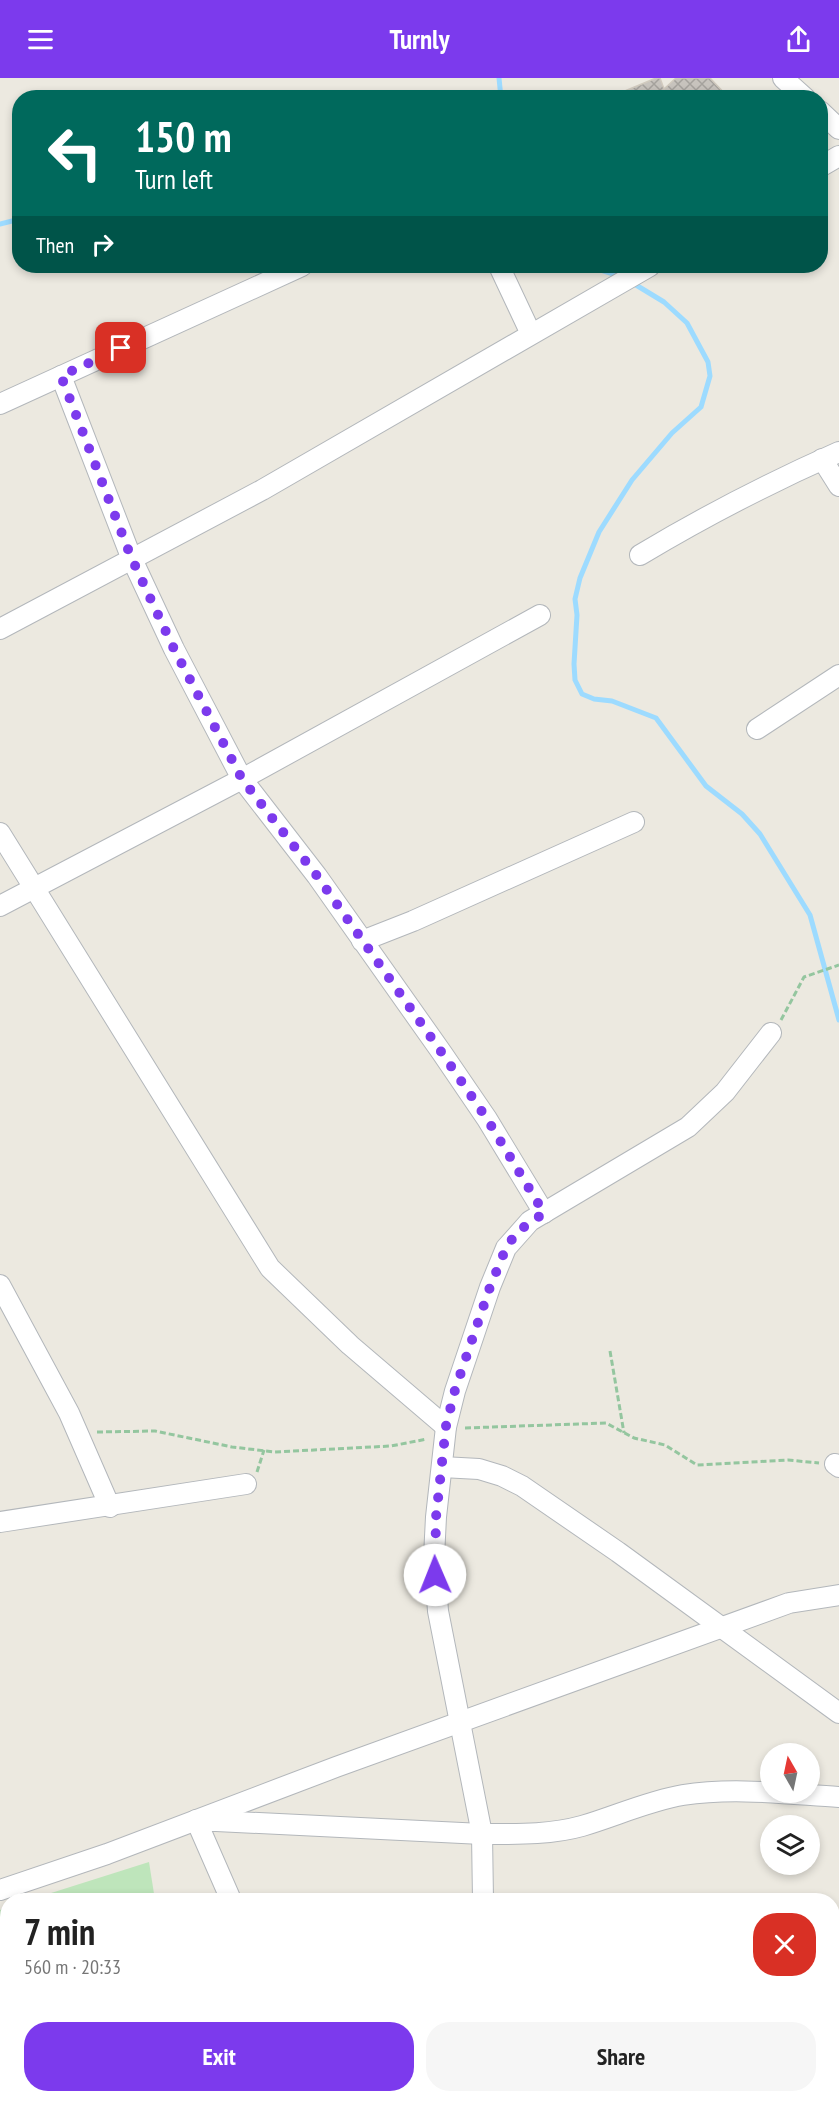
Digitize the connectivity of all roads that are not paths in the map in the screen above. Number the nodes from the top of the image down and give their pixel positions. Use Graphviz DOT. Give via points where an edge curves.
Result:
graph roads {
  1 [pos="783,78"];
  2 [pos="797,90"];
  3 [pos="828,119"];
  4 [pos="839,129"];
  5 [pos="287,273"];
  6 [pos="501,273"];
  7 [pos="637,273"];
  8 [pos="531,334"];
  9 [pos="61,376"];
  10 [pos="0,404"];
  11 [pos="831,456"];
  12 [pos="839,486"];
  13 [pos="640,555"];
  14 [pos="131,557"];
  15 [pos="540,615"];
  16 [pos="0,629"];
  17 [pos="839,675"];
  18 [pos="757,729"];
  19 [pos="242,779"];
  20 [pos="634,822"];
  21 [pos="0,833"];
  22 [pos="34,888"];
  23 [pos="0,906"];
  24 [pos="362,941"];
  25 [pos="771,1033"];
  26 [pos="544,1213"];
  27 [pos="0,1285"];
  28 [pos="446,1426"];
  29 [pos="442,1467"];
  30 [pos="246,1484"];
  31 [pos="110,1507"];
  32 [pos="0,1522"];
  33 [pos="839,1595"];
  34 [pos="721,1628"];
  35 [pos="839,1713"];
  36 [pos="458,1723"];
  37 [pos="839,1797"];
  38 [pos="196,1820"];
  39 [pos="482,1834"];
  40 [pos="0,1890"];
  41 [pos="228,1893"];
  42 [pos="483,1893"];
  1 -- 2 [label="street"];
  3 -- 4 [label="street"];
  5 -- 9 [label="street"];
  6 -- 8 [label="street"];
  7 -- 8 [label="street"];
  8 -- 14 [label="street" via="262,490"];
  9 -- 10 [label="street"];
  9 -- 14 [label="street"];
  11 -- 12 [label="street"];
  11 -- 13 [label="street" via="771,481"];
  14 -- 16 [label="street"];
  14 -- 19 [label="street"];
  15 -- 19 [label="street"];
  17 -- 18 [label="street"];
  19 -- 22 [label="street"];
  19 -- 24 [label="street"];
  20 -- 24 [label="street"];
  21 -- 22 [label="street"];
  22 -- 23 [label="street"];
  22 -- 28 [label="street" via="270,1268 350,1345"];
  24 -- 26 [label="street" via="487,1119"];
  25 -- 26 [label="street" via="725,1092 688,1127"];
  26 -- 28 [label="street" via="517,1232 506,1248"];
  27 -- 31 [label="street" via="77,1433"];
  28 -- 29 [label="street"];
  29 -- 34 [label="street" via="479,1469 522,1486"];
  29 -- 36 [label="street" via="434,1557 438,1611"];
  30 -- 31 [label="street"];
  31 -- 32 [label="street"];
  33 -- 34 [label="street" via="789,1603"];
  34 -- 35 [label="street"];
  34 -- 36 [label="street"];
  36 -- 38 [label="street"];
  36 -- 39 [label="street"];
  37 -- 39 [label="street" via="754,1792 685,1795 552,1832"];
  38 -- 39 [label="street"];
  38 -- 40 [label="street"];
  38 -- 41 [label="street"];
  39 -- 42 [label="street"];
}
